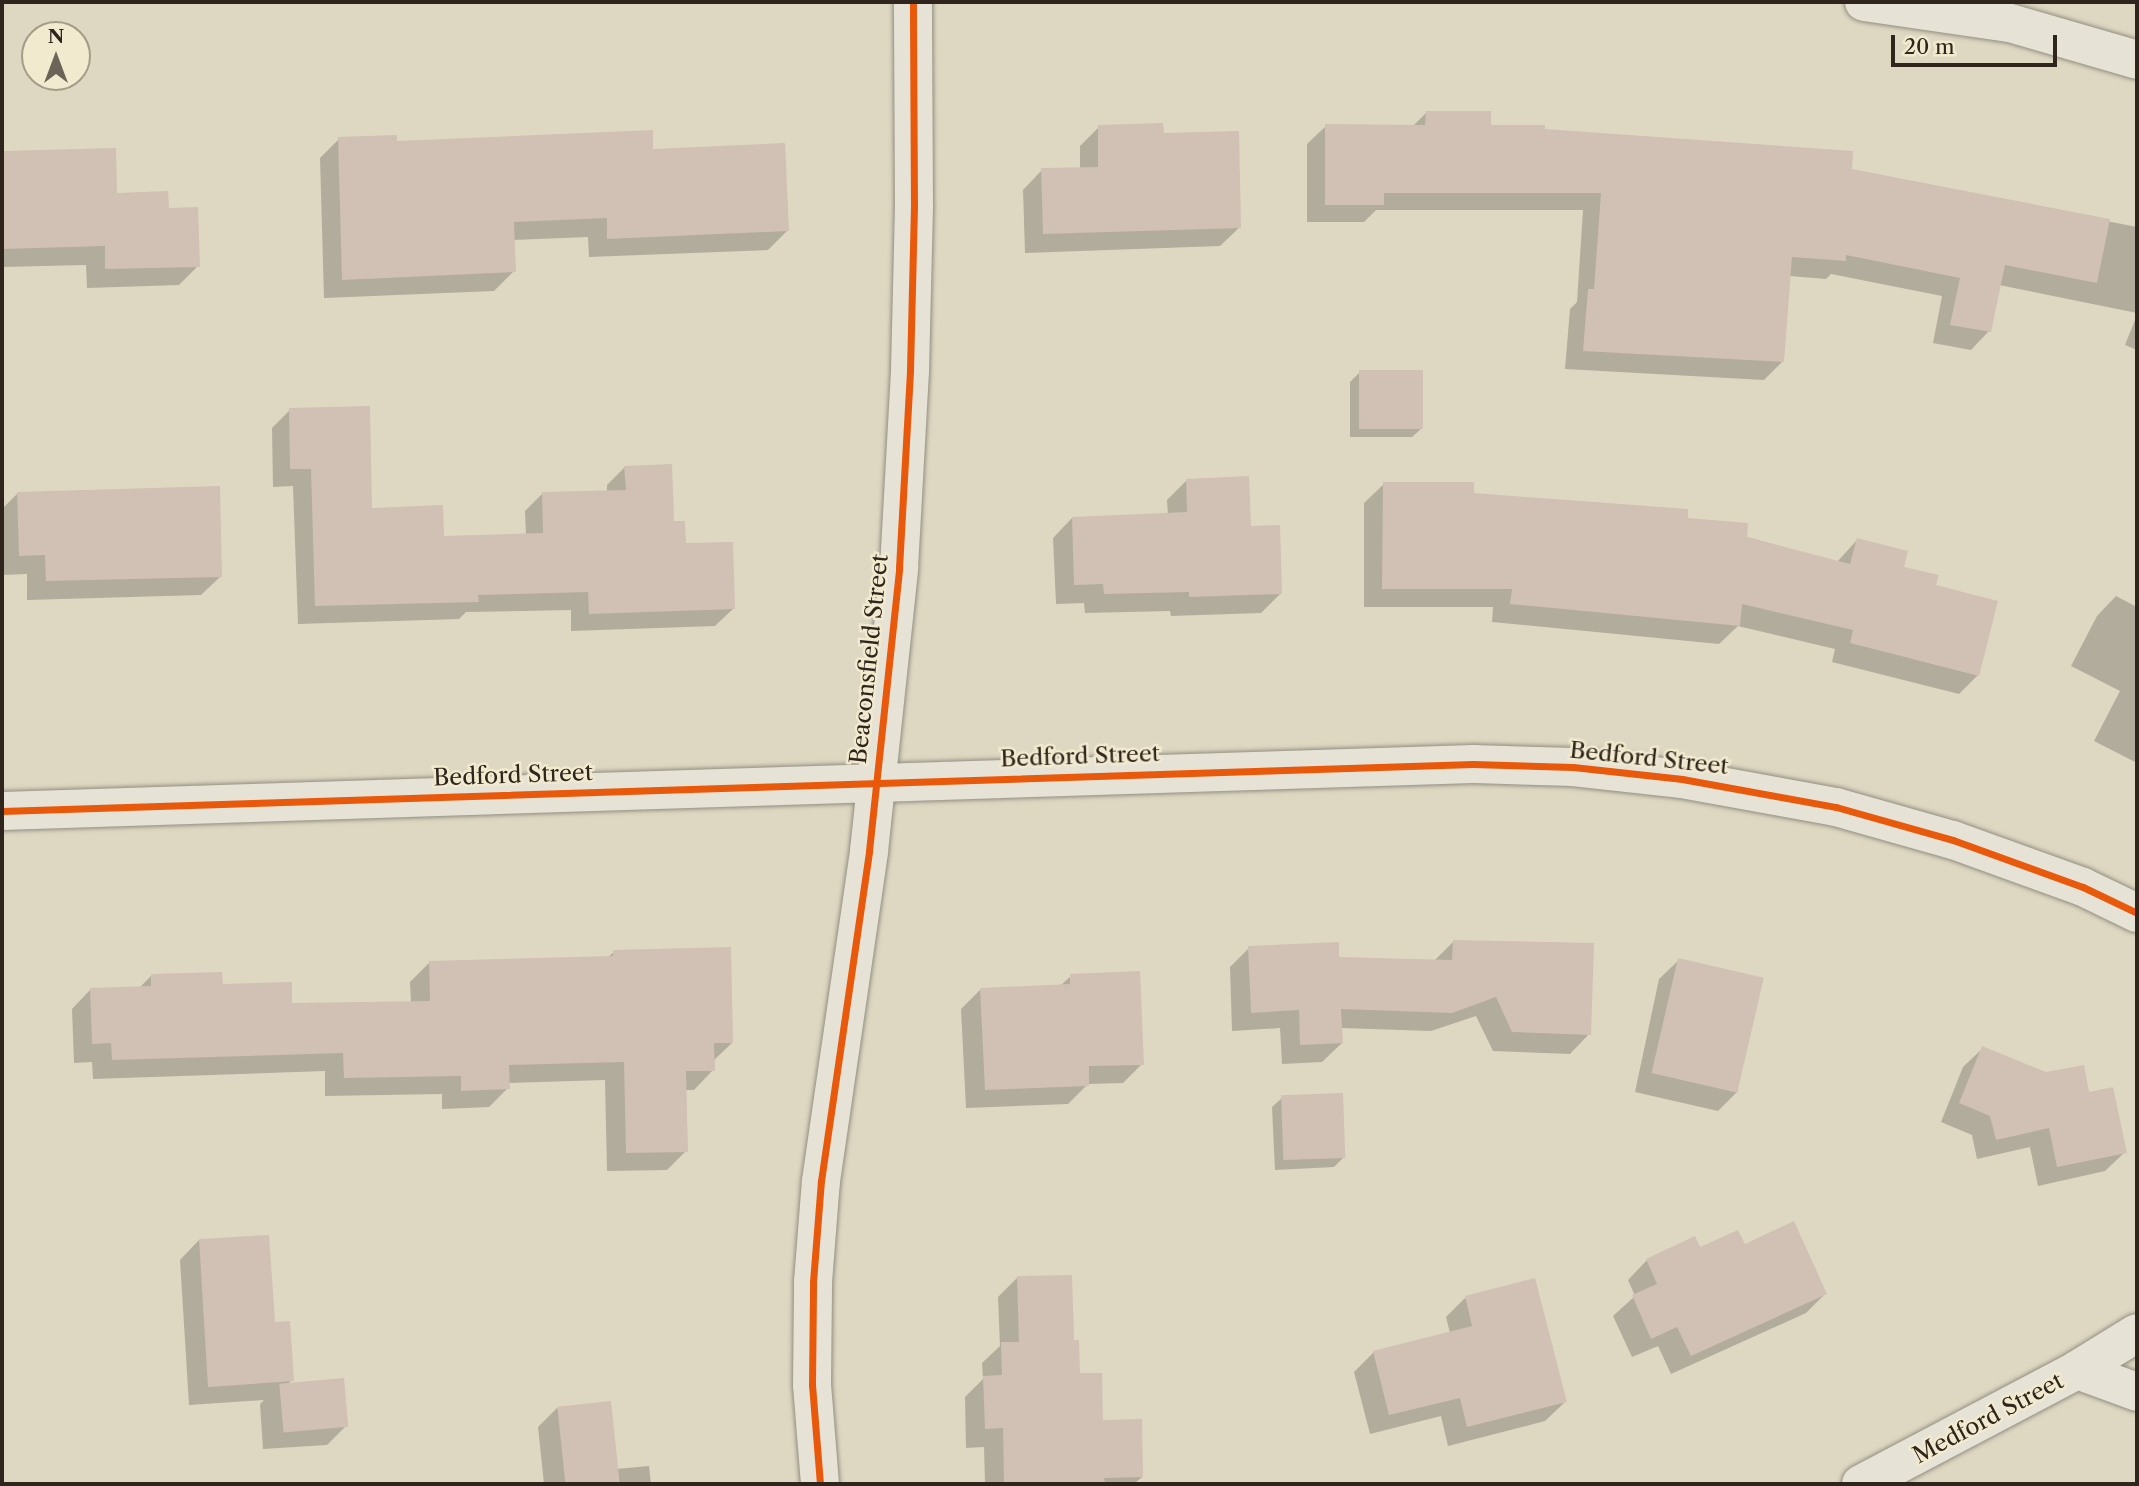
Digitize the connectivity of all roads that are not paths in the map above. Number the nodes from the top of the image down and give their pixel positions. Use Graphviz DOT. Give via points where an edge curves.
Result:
graph roads {
  1 [pos="913,2"];
  2 [pos="1864,2"];
  3 [pos="2137,60"];
  4 [pos="876,781"];
  5 [pos="2,811"];
  6 [pos="2137,913"];
  7 [pos="2137,1333"];
  8 [pos="2077,1370"];
  9 [pos="2137,1392"];
  10 [pos="820,1484"];
  11 [pos="1861,1484"];
  1 -- 4 [label="street, Beaconsfield Street" via="910,370 899,568"];
  2 -- 3 [label="street" via="2010,23"];
  4 -- 5 [label="street, Bedford Street"];
  4 -- 6 [label="street, Bedford Street" via="1474,764 1573,767 1682,779 1836,807 1954,840 2083,887"];
  4 -- 10 [label="street, Beaconsfield Street" via="821,1181 813,1282 812,1385"];
  7 -- 8 [label="street, Medford Street"];
  8 -- 9 [label="street, Medford Street"];
  8 -- 11 [label="street, Medford Street"];
}
